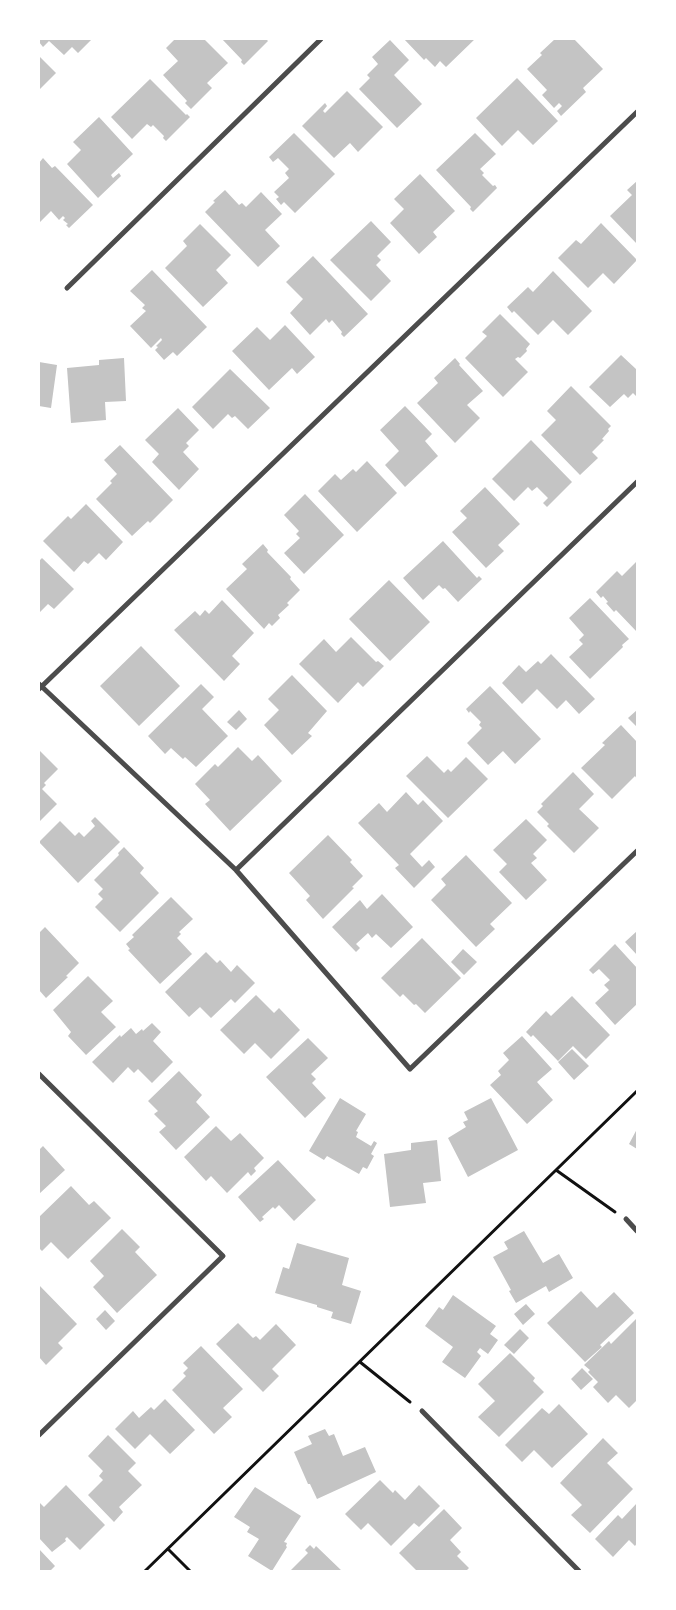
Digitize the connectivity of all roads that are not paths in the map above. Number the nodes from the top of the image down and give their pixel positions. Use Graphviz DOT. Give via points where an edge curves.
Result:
graph roads {
  1 [pos="321,39"];
  2 [pos="637,112"];
  3 [pos="67,288"];
  4 [pos="637,482"];
  5 [pos="40,687"];
  6 [pos="637,851"];
  7 [pos="236,870"];
  8 [pos="39,1074"];
  9 [pos="626,1219"];
  10 [pos="637,1231"];
  11 [pos="422,1412"];
  12 [pos="39,1435"];
  13 [pos="579,1571"];
  1 -- 3 [label="street"];
  2 -- 5 [label="street"];
  4 -- 7 [label="street"];
  5 -- 7 [label="street"];
  6 -- 7 [label="street" via="410,1069"];
  8 -- 12 [label="street" via="223,1256"];
  9 -- 10 [label="street"];
  11 -- 13 [label="street"];
}
